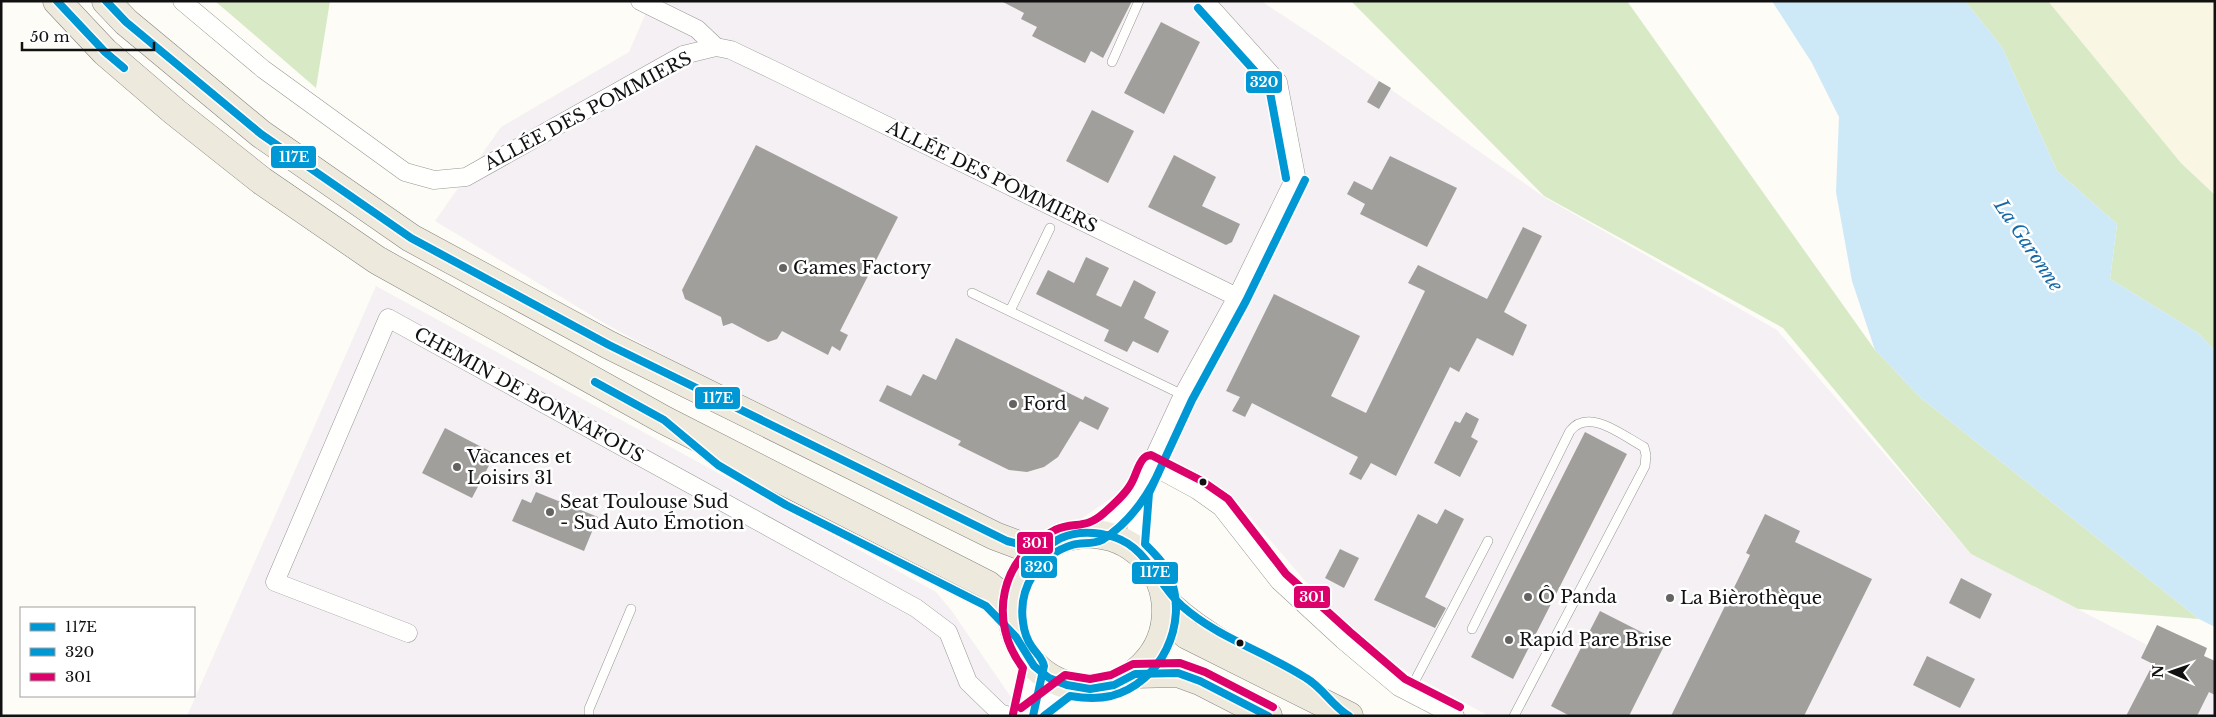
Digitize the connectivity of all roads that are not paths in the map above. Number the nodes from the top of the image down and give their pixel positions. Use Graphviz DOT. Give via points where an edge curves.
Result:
graph roads {
  1 [pos="57,1"];
  2 [pos="106,1"];
  3 [pos="182,1"];
  4 [pos="640,1"];
  5 [pos="1139,1"];
  6 [pos="1205,1"];
  7 [pos="716,48"];
  8 [pos="1112,62"];
  9 [pos="1050,228"];
  10 [pos="972,294"];
  11 [pos="1237,297"];
  12 [pos="1010,312"];
  13 [pos="1184,395"];
  14 [pos="664,420"];
  15 [pos="1151,465"];
  16 [pos="1139,490"];
  17 [pos="1093,533"];
  18 [pos="1488,541"];
  19 [pos="1047,546"];
  20 [pos="1135,548"];
  21 [pos="1165,598"];
  22 [pos="1012,608"];
  23 [pos="631,609"];
  24 [pos="1472,629"];
  25 [pos="408,633"];
  26 [pos="1016,637"];
  27 [pos="1034,666"];
  28 [pos="1135,674"];
  29 [pos="1066,685"];
  30 [pos="1409,692"];
  31 [pos="1344,713"];
  32 [pos="589,716"];
  33 [pos="1009,716"];
  34 [pos="1023,716"];
  35 [pos="1026,716"];
  36 [pos="1268,716"];
  37 [pos="1455,716"];
  38 [pos="1514,716"];
  1 -- 14 [label="main road" via="105,52 175,112 262,181 368,255"];
  2 -- 19 [label="main road" via="126,22 261,134 411,238 609,345 995,536 1019,545"];
  3 -- 7 [label="street, ALLÉE DES POMMIERS" via="263,69 405,172 434,180 466,177 683,55"];
  4 -- 7 [label="street" via="697,29"];
  5 -- 8 [label="lane"];
  6 -- 11 [label="street" via="1278,82 1296,176"];
  7 -- 11 [label="street, ALLÉE DES POMMIERS" via="731,50 773,70"];
  9 -- 12 [label="lane"];
  10 -- 12 [label="lane"];
  11 -- 13 [label="street"];
  12 -- 13 [label="lane"];
  13 -- 15 [label="street"];
  14 -- 22 [label="main road" via="988,586"];
  14 -- 26 [label="lane" via="718,465 786,505 986,606"];
  15 -- 16 [label="street"];
  15 -- 30 [label="street" via="1221,507 1279,581 1399,687"];
  16 -- 17 [label="street" via="1115,516"];
  16 -- 20 [label="street"];
  17 -- 19 [label="main road" via="1069,536"];
  17 -- 20 [label="main road" via="1108,535"];
  18 -- 30 [label="lane"];
  19 -- 22 [label="main road" via="1022,573"];
  20 -- 21 [label="main road" via="1152,565"];
  21 -- 28 [label="main road" via="1163,634 1152,656"];
  21 -- 31 [label="main road" via="1177,626 1188,635"];
  22 -- 26 [label="main road"];
  23 -- 32 [label="lane"];
  24 -- 38 [label="lane" via="1576,423 1588,420 1601,424 1644,447 1645,466"];
  25 -- 33 [label="street, CHEMIN DE BONNAFOUS" via="275,582 388,318 916,608 948,632 968,682 1000,713"];
  26 -- 27 [label="main road"];
  27 -- 29 [label="main road" via="1049,678"];
  27 -- 34 [label="street"];
  28 -- 29 [label="main road" via="1114,685 1090,689"];
  28 -- 36 [label="main road" via="1178,673"];
  29 -- 35 [label="street"];
  30 -- 37 [label="street"];
}
